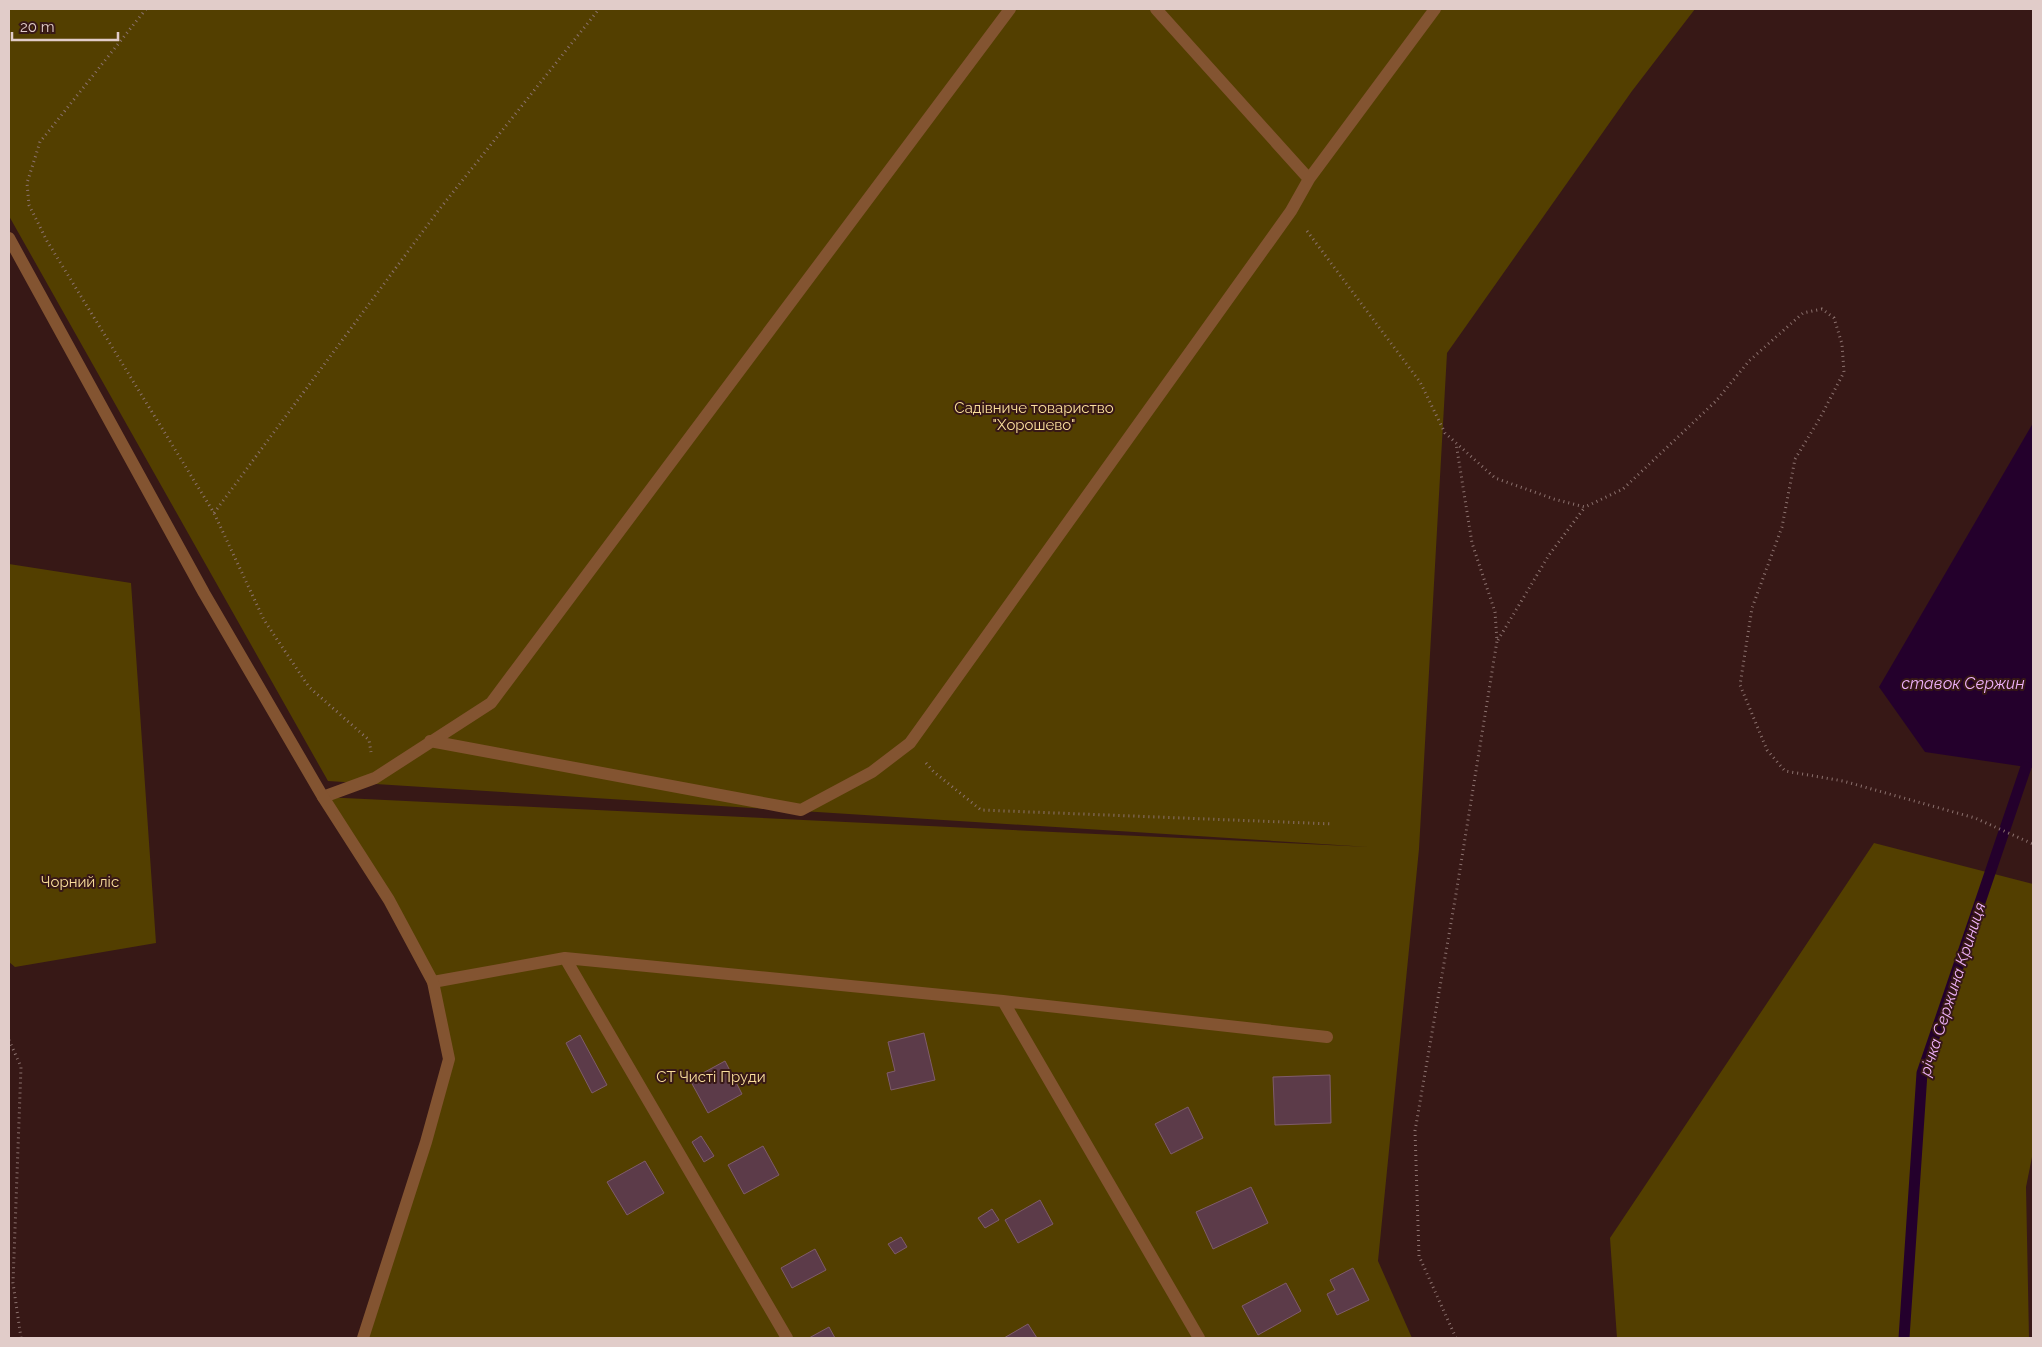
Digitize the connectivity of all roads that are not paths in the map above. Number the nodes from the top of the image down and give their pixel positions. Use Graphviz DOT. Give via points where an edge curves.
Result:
graph roads {
  1 [pos="1010,9"];
  2 [pos="1156,9"];
  3 [pos="1435,9"];
  4 [pos="1309,179"];
  5 [pos="9,238"];
  6 [pos="430,741"];
  7 [pos="323,797"];
  8 [pos="565,958"];
  9 [pos="433,982"];
  10 [pos="1003,1002"];
  11 [pos="1327,1037"];
  12 [pos="364,1338"];
  13 [pos="787,1338"];
  14 [pos="1199,1338"];
  1 -- 6 [label="street" via="491,703"];
  2 -- 4 [label="street"];
  3 -- 4 [label="street"];
  4 -- 6 [label="street" via="1291,211 910,742 872,772 801,810"];
  5 -- 7 [label="street" via="204,594"];
  6 -- 7 [label="street" via="375,778"];
  7 -- 9 [label="street" via="389,900"];
  8 -- 9 [label="street"];
  8 -- 10 [label="street"];
  8 -- 13 [label="street"];
  9 -- 12 [label="street" via="449,1059"];
  10 -- 11 [label="street"];
  10 -- 14 [label="street"];
}
